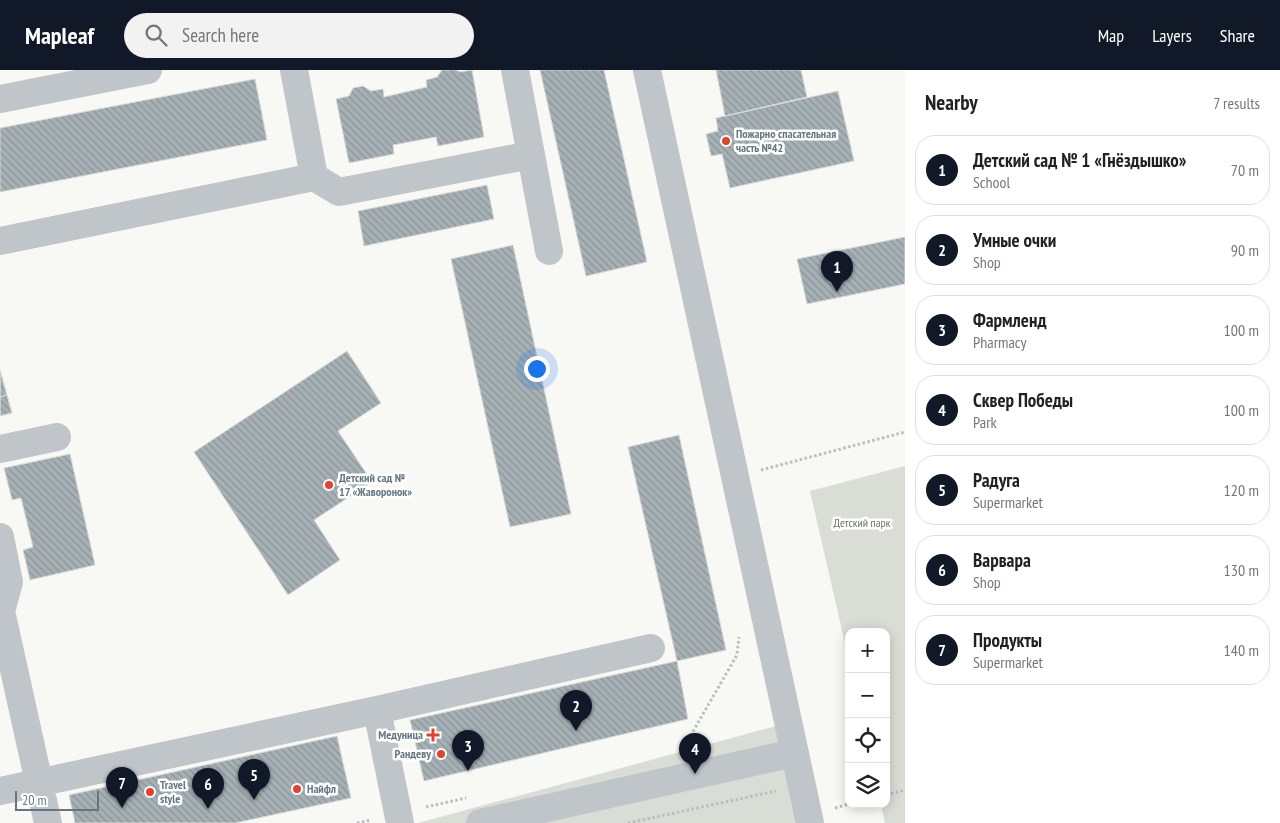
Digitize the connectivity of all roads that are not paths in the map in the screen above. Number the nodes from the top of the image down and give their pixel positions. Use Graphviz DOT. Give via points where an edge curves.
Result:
graph roads {
  1 [pos="148,70"];
  2 [pos="294,70"];
  3 [pos="515,70"];
  4 [pos="648,70"];
  5 [pos="0,99"];
  6 [pos="531,155"];
  7 [pos="314,177"];
  8 [pos="0,241"];
  9 [pos="549,251"];
  10 [pos="57,437"];
  11 [pos="0,449"];
  12 [pos="0,537"];
  13 [pos="651,648"];
  14 [pos="377,710"];
  15 [pos="794,753"];
  16 [pos="40,782"];
  17 [pos="0,791"];
  18 [pos="48,823"];
  19 [pos="400,823"];
  20 [pos="480,823"];
  21 [pos="810,823"];
  1 -- 5 [label="street"];
  2 -- 7 [label="street"];
  3 -- 6 [label="street"];
  4 -- 15 [label="street"];
  6 -- 7 [label="street" via="339,192"];
  6 -- 9 [label="street"];
  7 -- 8 [label="street"];
  10 -- 11 [label="street"];
  12 -- 16 [label="street" via="9,582 1,611"];
  13 -- 14 [label="street"];
  14 -- 16 [label="street"];
  14 -- 19 [label="street"];
  15 -- 20 [label="street"];
  15 -- 21 [label="street"];
  16 -- 17 [label="street"];
  16 -- 18 [label="street"];
}
